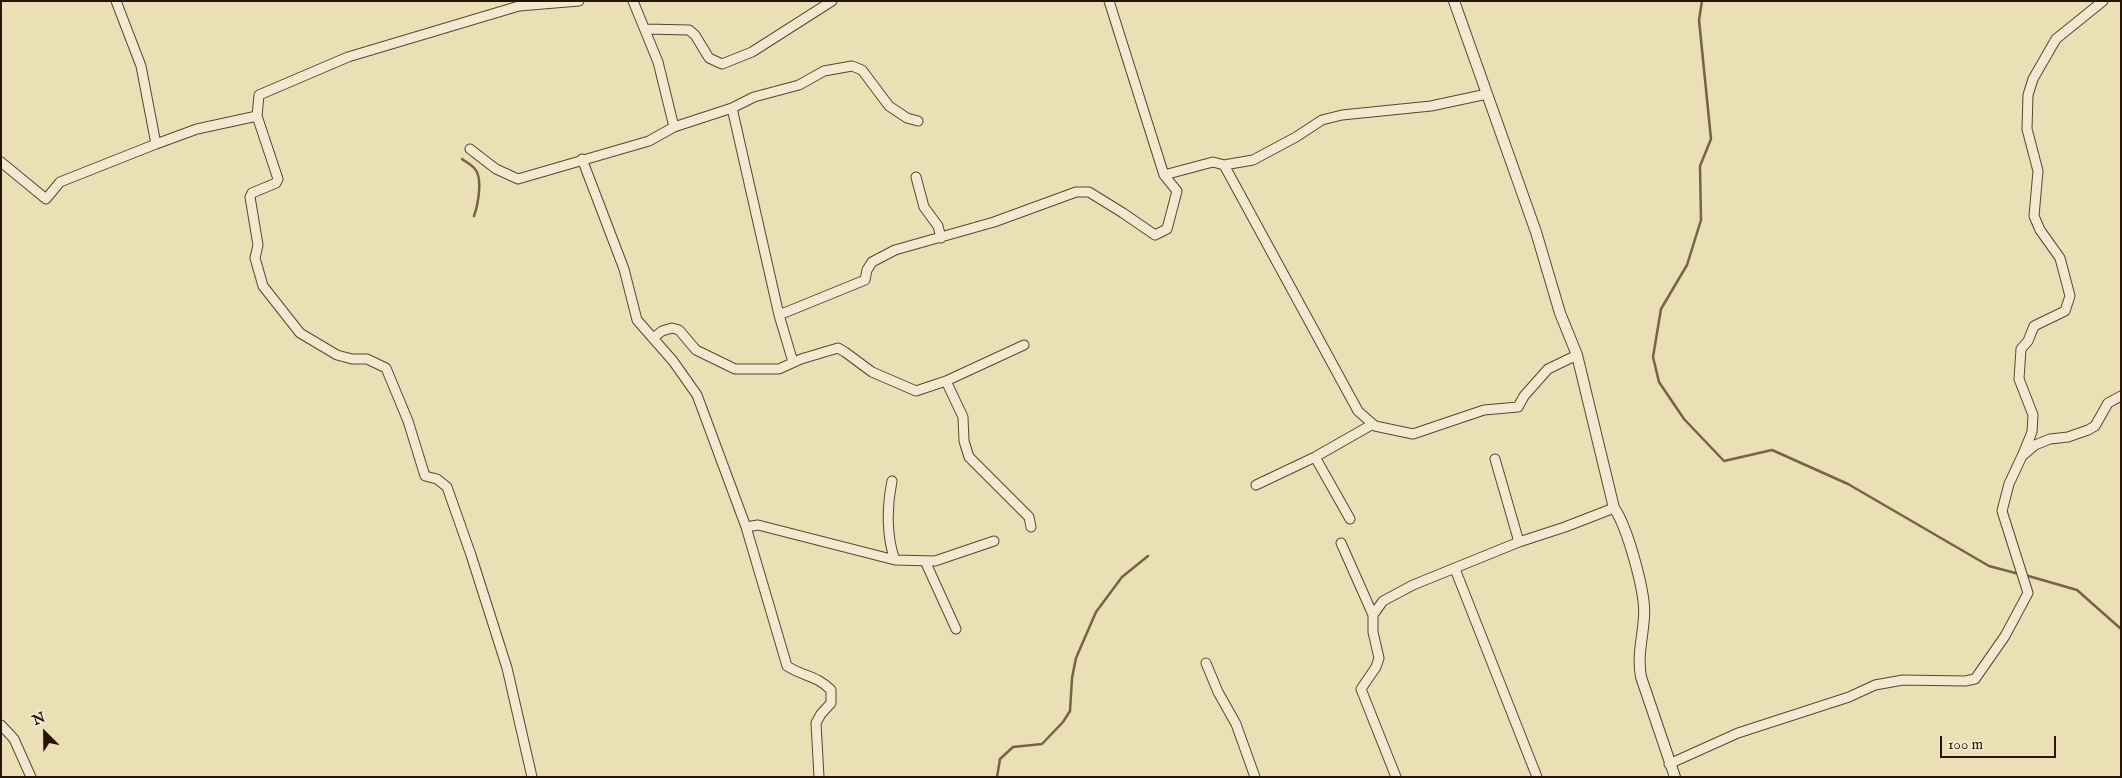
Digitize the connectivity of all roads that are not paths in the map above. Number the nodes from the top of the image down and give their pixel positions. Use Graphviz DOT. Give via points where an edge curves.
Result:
graph roads {
  1 [pos="116,1"];
  2 [pos="579,1"];
  3 [pos="633,1"];
  4 [pos="832,1"];
  5 [pos="1109,1"];
  6 [pos="1454,1"];
  7 [pos="2103,1"];
  8 [pos="646,29"];
  9 [pos="1486,94"];
  10 [pos="732,108"];
  11 [pos="257,116"];
  12 [pos="918,122"];
  13 [pos="674,127"];
  14 [pos="156,144"];
  15 [pos="470,150"];
  16 [pos="582,159"];
  17 [pos="1,162"];
  18 [pos="1224,165"];
  19 [pos="1164,175"];
  20 [pos="916,177"];
  21 [pos="940,238"];
  22 [pos="779,316"];
  23 [pos="653,338"];
  24 [pos="1024,345"];
  25 [pos="1577,355"];
  26 [pos="793,362"];
  27 [pos="946,381"];
  28 [pos="2121,396"];
  29 [pos="1373,424"];
  30 [pos="2022,456"];
  31 [pos="1315,457"];
  32 [pos="1494,459"];
  33 [pos="892,481"];
  34 [pos="1256,485"];
  35 [pos="1614,508"];
  36 [pos="1350,519"];
  37 [pos="746,527"];
  38 [pos="1032,527"];
  39 [pos="994,541"];
  40 [pos="1519,542"];
  41 [pos="1341,543"];
  42 [pos="895,560"];
  43 [pos="925,561"];
  44 [pos="1456,569"];
  45 [pos="1373,615"];
  46 [pos="956,628"];
  47 [pos="1206,663"];
  48 [pos="1,725"];
  49 [pos="1669,764"];
  50 [pos="31,777"];
  51 [pos="532,777"];
  52 [pos="819,777"];
  53 [pos="1255,777"];
  54 [pos="1396,777"];
  55 [pos="1537,777"];
  56 [pos="1675,777"];
  1 -- 14 [label="street" via="141,66"];
  2 -- 11 [label="street" via="519,6 348,57 259,95"];
  3 -- 8 [label="street"];
  4 -- 8 [label="street" via="752,52 722,64 709,58 695,34 688,30"];
  5 -- 19 [label="street"];
  6 -- 9 [label="street"];
  7 -- 30 [label="street" via="2056,39 2033,79 2028,95 2028,129 2038,171 2034,216 2060,258 2070,296 2064,311 2034,326 2021,349 2020,379 2034,415 2032,432"];
  8 -- 13 [label="street"];
  9 -- 18 [label="street" via="1431,106 1322,120 1253,160"];
  9 -- 25 [label="street"];
  10 -- 12 [label="street" via="754,97 799,85 824,71 852,66 862,70 889,106"];
  10 -- 13 [label="street"];
  10 -- 22 [label="street"];
  11 -- 14 [label="street" via="197,129"];
  11 -- 51 [label="street" via="278,179 276,184 252,193 250,197 258,245 255,258 263,286 300,332 337,355 367,359 386,368 408,421 425,476 447,486 507,668"];
  13 -- 16 [label="street" via="649,141"];
  14 -- 17 [label="street" via="60,182 46,199"];
  15 -- 16 [label="street" via="496,169 518,179"];
  16 -- 23 [label="street" via="624,269 637,320"];
  18 -- 19 [label="street" via="1213,162"];
  18 -- 29 [label="street" via="1358,411"];
  19 -- 21 [label="street" via="1177,191 1167,229 1155,235 1089,192 1076,192 1022,213"];
  20 -- 21 [label="street" via="924,207 938,226"];
  21 -- 22 [label="street" via="895,250 872,262 865,280"];
  22 -- 26 [label="street"];
  23 -- 26 [label="street" via="662,331 679,330 696,350 735,370 780,369"];
  23 -- 37 [label="street" via="697,395"];
  24 -- 27 [label="street"];
  25 -- 29 [label="street" via="1548,369 1518,407 1484,410 1413,434"];
  25 -- 35 [label="street"];
  26 -- 27 [label="street" via="838,348 872,372 916,391"];
  27 -- 38 [label="street" via="963,417 969,458 1029,517"];
  28 -- 30 [label="street" via="2108,403 2095,426 2035,445"];
  29 -- 31 [label="street"];
  30 -- 49 [label="street" via="2008,484 2002,511 2028,593 2005,636 1975,679 1903,680 1875,685 1849,697 1738,733"];
  31 -- 34 [label="street"];
  31 -- 36 [label="street"];
  32 -- 40 [label="street"];
  33 -- 42 [label="street" via="888,502 891,550"];
  35 -- 40 [label="street"];
  35 -- 49 [label="street" via="1623,526 1642,594 1644,614 1638,661"];
  37 -- 42 [label="street" via="758,525"];
  37 -- 52 [label="street" via="787,666 821,680 831,690 831,703 816,723"];
  39 -- 43 [label="street" via="935,562"];
  40 -- 44 [label="street"];
  41 -- 45 [label="street"];
  42 -- 43 [label="street"];
  43 -- 46 [label="street"];
  44 -- 45 [label="street" via="1382,601"];
  44 -- 55 [label="street"];
  45 -- 54 [label="street" via="1379,658 1361,689"];
  47 -- 53 [label="street" via="1236,724"];
  48 -- 50 [label="street" via="14,738"];
  49 -- 56 [label="street"];
}
